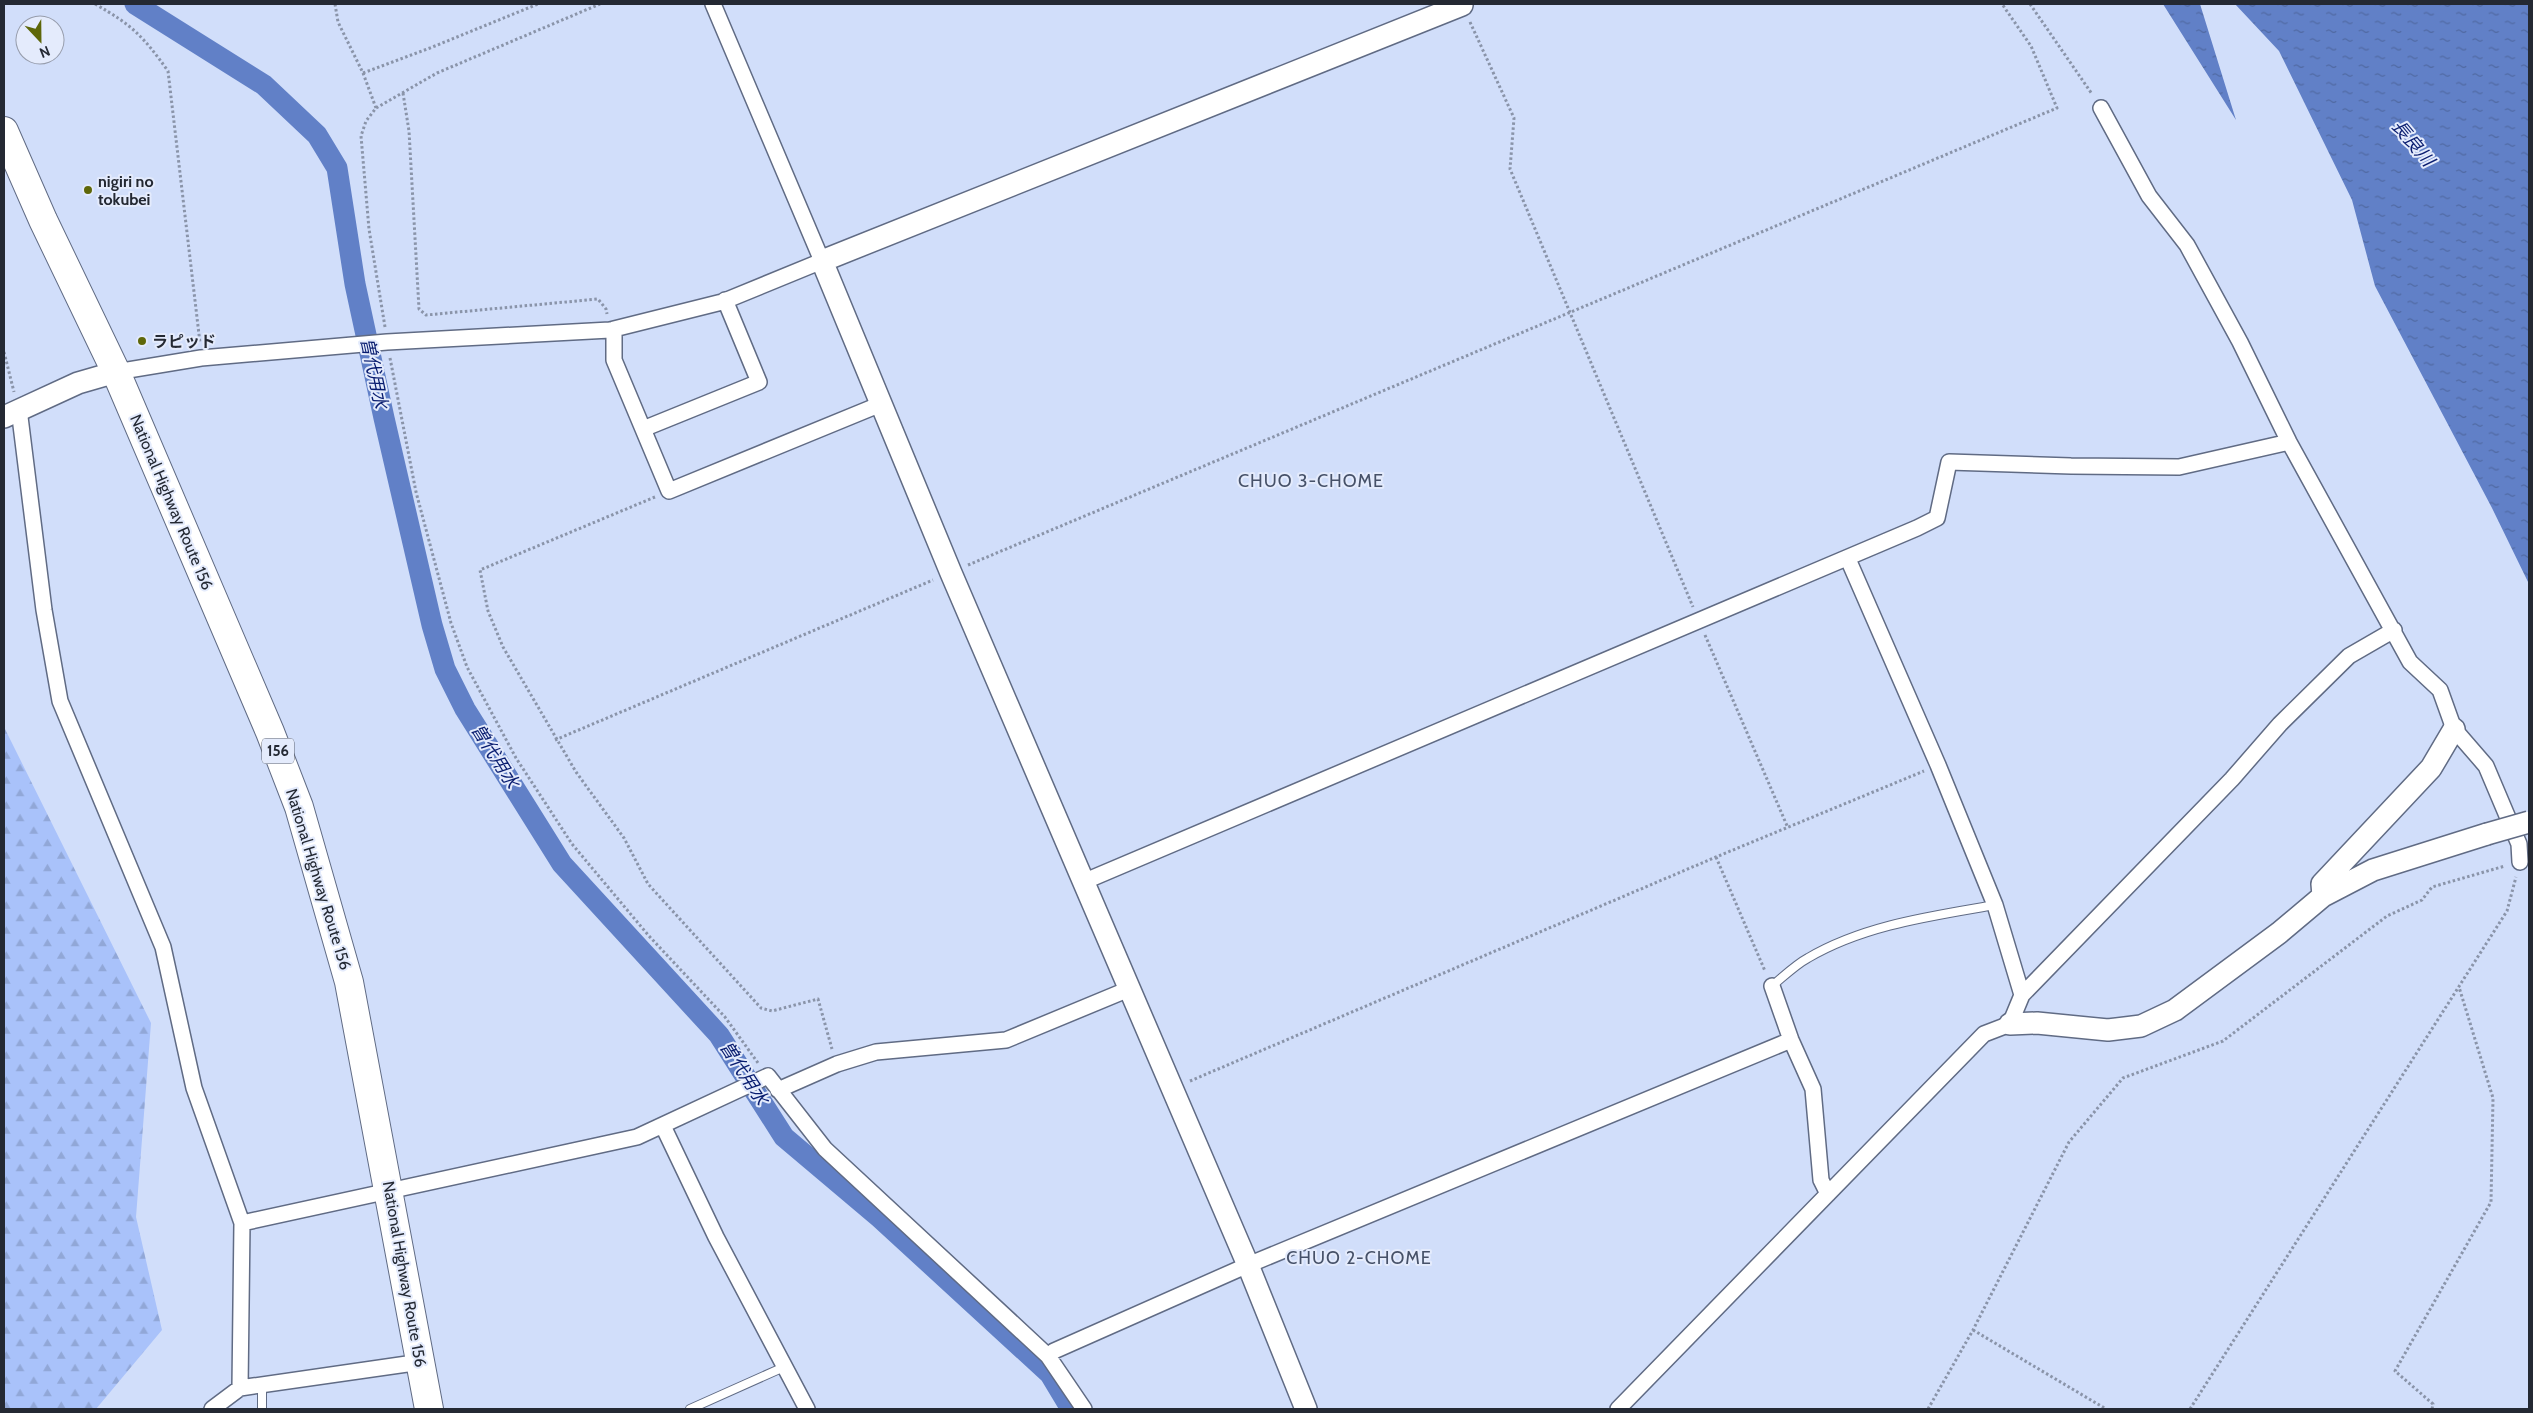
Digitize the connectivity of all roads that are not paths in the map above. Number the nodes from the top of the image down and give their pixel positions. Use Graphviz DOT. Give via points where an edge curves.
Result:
graph roads {
  1 [pos="713,4"];
  2 [pos="1462,4"];
  3 [pos="2101,108"];
  4 [pos="4,132"];
  5 [pos="822,261"];
  6 [pos="725,300"];
  7 [pos="612,329"];
  8 [pos="116,372"];
  9 [pos="881,404"];
  10 [pos="11,413"];
  11 [pos="643,429"];
  12 [pos="2289,442"];
  13 [pos="1848,559"];
  14 [pos="2394,630"];
  15 [pos="2454,729"];
  16 [pos="2529,822"];
  17 [pos="2520,862"];
  18 [pos="1084,882"];
  19 [pos="2323,896"];
  20 [pos="1996,906"];
  21 [pos="1772,986"];
  22 [pos="1129,989"];
  23 [pos="2022,995"];
  24 [pos="2010,1024"];
  25 [pos="1791,1040"];
  26 [pos="778,1090"];
  27 [pos="662,1126"];
  28 [pos="389,1191"];
  29 [pos="1828,1194"];
  30 [pos="242,1223"];
  31 [pos="1248,1265"];
  32 [pos="1048,1356"];
  33 [pos="421,1362"];
  34 [pos="784,1367"];
  35 [pos="262,1383"];
  36 [pos="240,1388"];
  37 [pos="212,1409"];
  38 [pos="262,1409"];
  39 [pos="429,1409"];
  40 [pos="690,1409"];
  41 [pos="807,1409"];
  42 [pos="1084,1409"];
  43 [pos="1306,1409"];
  44 [pos="1618,1409"];
  1 -- 5 [label="street"];
  2 -- 5 [label="street"];
  3 -- 12 [label="street" via="2149,196 2187,245"];
  4 -- 8 [label="highway, National Highway Route 156 / 156"];
  5 -- 6 [label="street"];
  5 -- 9 [label="street"];
  6 -- 7 [label="street"];
  6 -- 11 [label="street" via="758,382"];
  7 -- 8 [label="street" via="387,342 201,358"];
  7 -- 11 [label="street" via="614,360"];
  8 -- 10 [label="street" via="78,383"];
  8 -- 28 [label="highway, National Highway Route 156 / 156" via="300,807 349,982"];
  9 -- 11 [label="street" via="669,491"];
  9 -- 18 [label="street"];
  10 -- 30 [label="street" via="60,701 163,947 194,1088"];
  12 -- 13 [label="street" via="2179,467 1948,462 1937,518"];
  12 -- 14 [label="street"];
  13 -- 18 [label="street"];
  13 -- 20 [label="street"];
  14 -- 15 [label="street" via="2410,662 2440,690"];
  14 -- 23 [label="street" via="2349,656"];
  15 -- 17 [label="street" via="2486,766 2519,844"];
  15 -- 19 [label="street" via="2431,768 2322,884"];
  16 -- 19 [label="street, bridge" via="2373,870"];
  18 -- 22 [label="street"];
  19 -- 24 [label="street" via="2279,933 2174,1010 2141,1026 2108,1030 2037,1023"];
  20 -- 21 [label="lane" via="1920,918 1846,939 1807,958"];
  20 -- 23 [label="street"];
  21 -- 25 [label="street"];
  22 -- 26 [label="street" via="1006,1040 876,1052 836,1064"];
  22 -- 31 [label="street"];
  23 -- 24 [label="street"];
  24 -- 29 [label="street" via="1984,1034"];
  25 -- 29 [label="street" via="1813,1089 1821,1180"];
  25 -- 31 [label="street"];
  26 -- 27 [label="street" via="768,1076"];
  26 -- 32 [label="street" via="825,1150"];
  27 -- 28 [label="street" via="637,1138"];
  27 -- 34 [label="street"];
  28 -- 30 [label="street"];
  28 -- 33 [label="highway, National Highway Route 156 / 156"];
  29 -- 44 [label="street"];
  30 -- 36 [label="street"];
  31 -- 32 [label="street"];
  31 -- 43 [label="street"];
  32 -- 42 [label="street"];
  33 -- 35 [label="street"];
  33 -- 39 [label="highway, National Highway Route 156 / 156"];
  34 -- 40 [label="lane"];
  34 -- 41 [label="street"];
  35 -- 36 [label="street"];
  35 -- 38 [label="lane"];
  36 -- 37 [label="street"];
}
